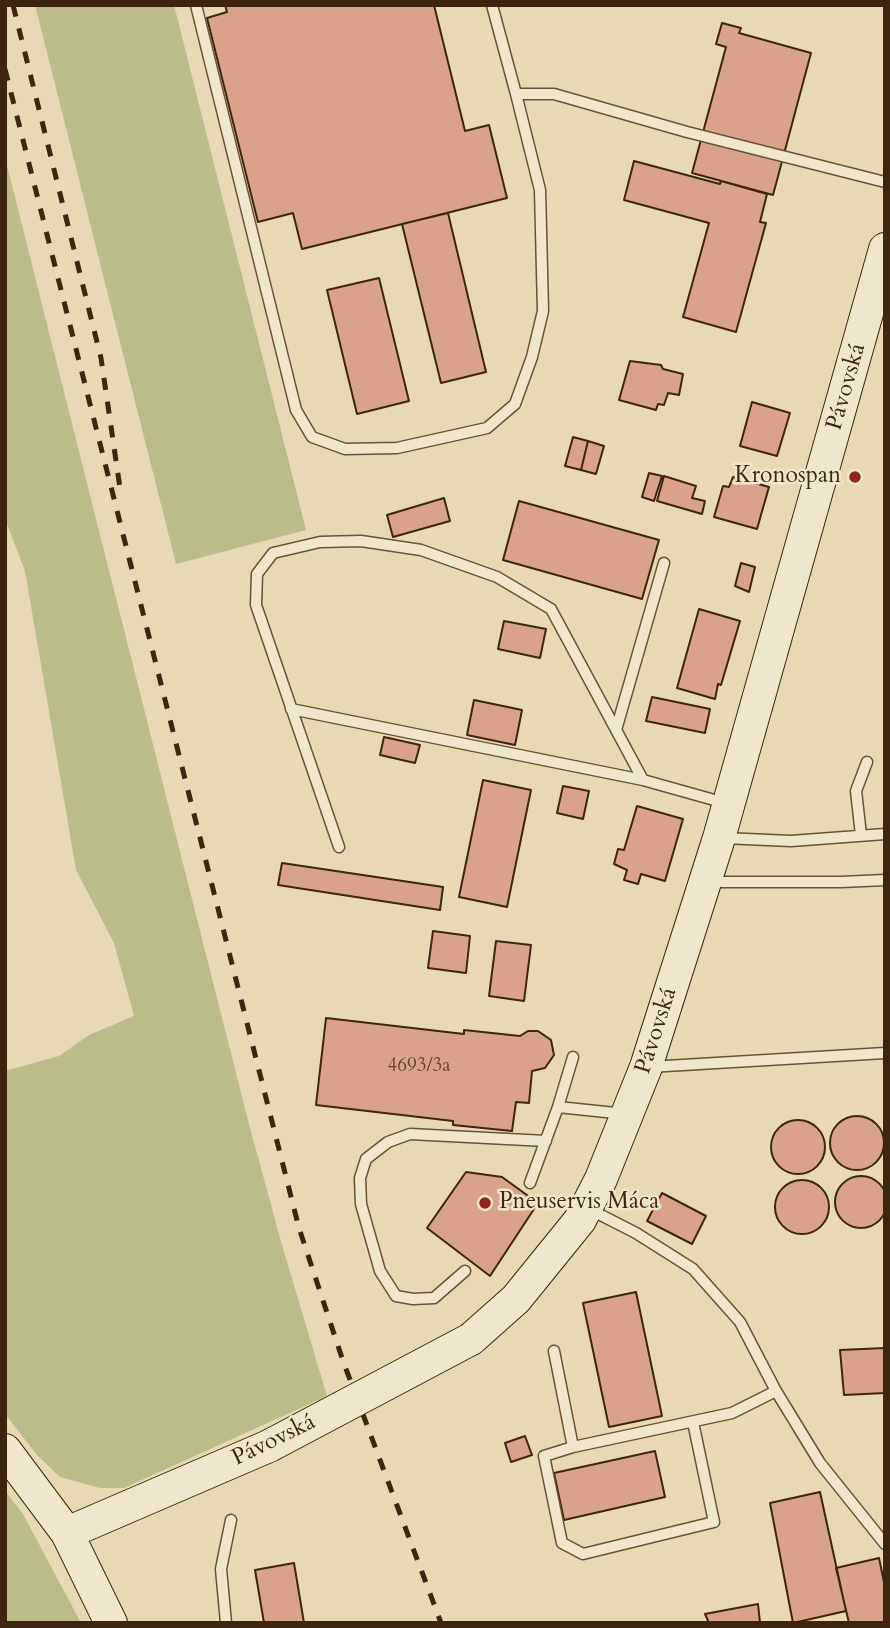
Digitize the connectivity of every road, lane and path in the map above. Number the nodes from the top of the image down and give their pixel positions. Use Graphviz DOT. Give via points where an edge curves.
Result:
graph roads {
  1 [pos="196,5"];
  2 [pos="492,5"];
  3 [pos="516,94"];
  4 [pos="885,182"];
  5 [pos="885,249"];
  6 [pos="664,563"];
  7 [pos="291,709"];
  8 [pos="616,730"];
  9 [pos="867,762"];
  10 [pos="643,780"];
  11 [pos="727,804"];
  12 [pos="885,834"];
  13 [pos="861,835"];
  14 [pos="719,838"];
  15 [pos="339,847"];
  16 [pos="885,880"];
  17 [pos="705,882"];
  18 [pos="885,1053"];
  19 [pos="572,1057"];
  20 [pos="646,1067"];
  21 [pos="558,1107"];
  22 [pos="628,1114"];
  23 [pos="546,1142"];
  24 [pos="530,1183"];
  25 [pos="586,1208"];
  26 [pos="465,1271"];
  27 [pos="554,1351"];
  28 [pos="776,1391"];
  29 [pos="693,1422"];
  30 [pos="573,1447"];
  31 [pos="5,1450"];
  32 [pos="231,1520"];
  33 [pos="67,1533"];
  34 [pos="885,1544"];
  35 [pos="111,1623"];
  36 [pos="226,1623"];
  1 -- 3 [label="lane" via="296,410 312,437 345,449 397,448 487,428 515,404 542,311 540,190"];
  2 -- 3 [label="lane"];
  3 -- 4 [label="lane" via="554,94"];
  5 -- 11 [label="street, Pávovská"];
  6 -- 8 [label="lane"];
  7 -- 8 [label="lane" via="256,605 257,574 273,553 320,542 361,541 421,550 497,577 551,609"];
  7 -- 10 [label="lane"];
  7 -- 15 [label="lane"];
  8 -- 10 [label="lane"];
  9 -- 13 [label="lane" via="856,791"];
  10 -- 11 [label="lane"];
  11 -- 14 [label="street, Pávovská"];
  12 -- 13 [label="lane"];
  13 -- 14 [label="lane" via="791,841"];
  14 -- 17 [label="street, Pávovská"];
  16 -- 17 [label="lane"];
  17 -- 20 [label="street, Pávovská"];
  18 -- 20 [label="lane"];
  19 -- 21 [label="lane"];
  20 -- 22 [label="street, Pávovská"];
  21 -- 22 [label="lane"];
  21 -- 23 [label="lane"];
  22 -- 25 [label="street, Pávovská"];
  23 -- 24 [label="lane"];
  23 -- 26 [label="lane" via="410,1134 388,1142 366,1159 360,1178 361,1204 380,1271 396,1296 434,1298"];
  25 -- 28 [label="lane" via="693,1269 740,1322"];
  25 -- 33 [label="street, Pávovská, bridge" via="516,1299 471,1339 269,1446"];
  27 -- 30 [label="lane"];
  28 -- 29 [label="lane" via="732,1413"];
  28 -- 34 [label="lane" via="820,1463"];
  29 -- 30 [label="lane"];
  29 -- 30 [label="lane" via="714,1522 583,1554 562,1543 544,1455"];
  31 -- 33 [label="street"];
  32 -- 36 [label="lane" via="221,1569"];
  33 -- 35 [label="street"];
}
